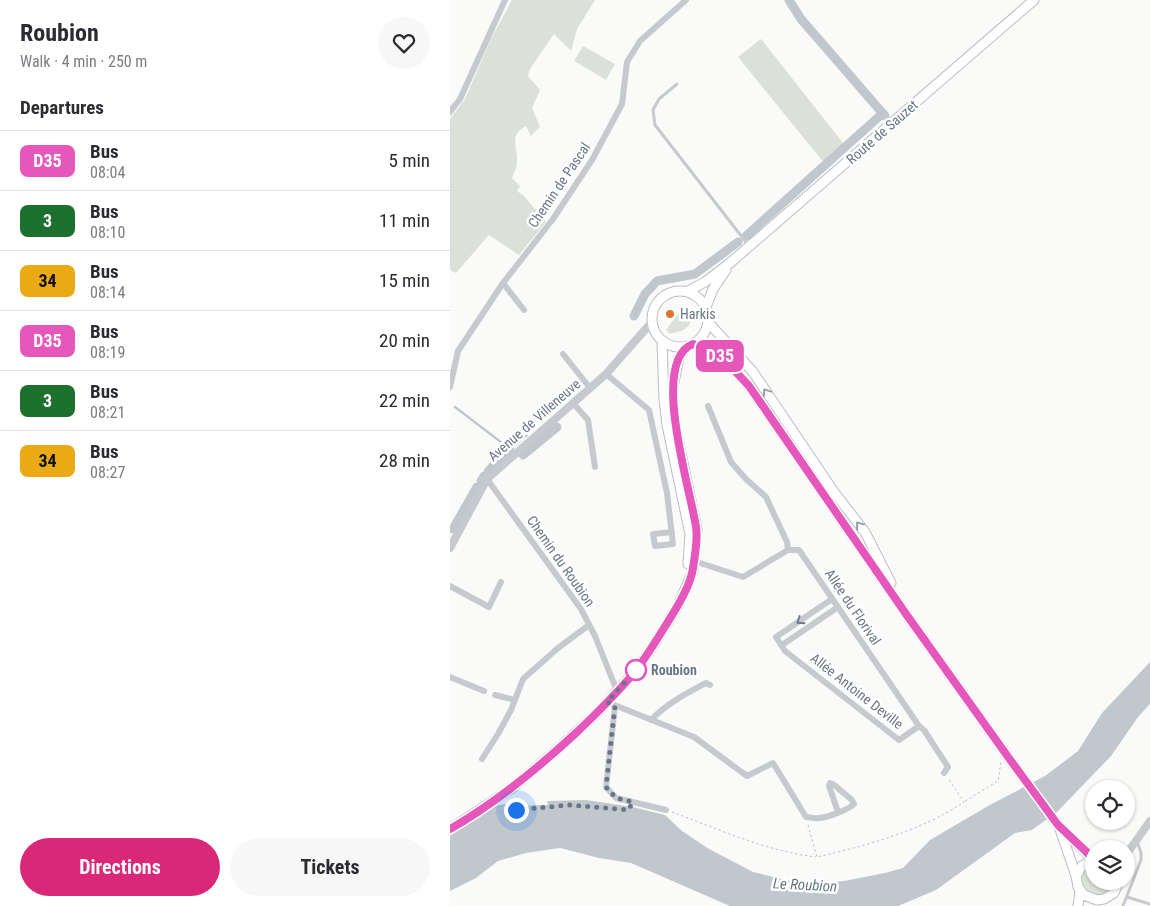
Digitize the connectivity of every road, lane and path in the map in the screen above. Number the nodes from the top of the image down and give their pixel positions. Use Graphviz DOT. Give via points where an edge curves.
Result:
graph roads {
  1 [pos="505,0"];
  2 [pos="686,0"];
  3 [pos="1034,0"];
  4 [pos="677,84"];
  5 [pos="450,112"];
  6 [pos="749,247"];
  7 [pos="730,263"];
  8 [pos="503,284"];
  9 [pos="688,291"];
  10 [pos="706,306"];
  11 [pos="524,310"];
  12 [pos="708,322"];
  13 [pos="652,323"];
  14 [pos="662,342"];
  15 [pos="690,345"];
  16 [pos="563,354"];
  17 [pos="606,374"];
  18 [pos="450,386"];
  19 [pos="590,388"];
  20 [pos="573,403"];
  21 [pos="708,406"];
  22 [pos="595,467"];
  23 [pos="487,479"];
  24 [pos="672,532"];
  25 [pos="450,548"];
  26 [pos="788,550"];
  27 [pos="694,562"];
  28 [pos="501,582"];
  29 [pos="450,586"];
  30 [pos="832,599"];
  31 [pos="678,606"];
  32 [pos="838,607"];
  33 [pos="906,614"];
  34 [pos="589,625"];
  35 [pos="782,645"];
  36 [pos="450,676"];
  37 [pos="710,685"];
  38 [pos="484,691"];
  39 [pos="617,691"];
  40 [pos="496,695"];
  41 [pos="515,700"];
  42 [pos="611,704"];
  43 [pos="651,720"];
  44 [pos="919,726"];
  45 [pos="1008,758"];
  46 [pos="482,759"];
  47 [pos="944,773"];
  48 [pos="633,802"];
  49 [pos="964,802"];
  50 [pos="666,810"];
  51 [pos="838,812"];
  52 [pos="488,814"];
  53 [pos="806,817"];
  54 [pos="1150,821"];
  55 [pos="1058,825"];
  56 [pos="450,829"];
  57 [pos="1136,840"];
  58 [pos="1085,851"];
  59 [pos="817,857"];
  60 [pos="1085,864"];
  61 [pos="1076,876"];
  62 [pos="1080,890"];
  63 [pos="1115,890"];
  64 [pos="1126,897"];
  65 [pos="1102,903"];
  66 [pos="1150,904"];
  67 [pos="1078,906"];
  68 [pos="1123,906"];
  1 -- 5 [label="street" via="460,99"];
  2 -- 8 [label="street, Chemin de Pascal" via="640,41 627,62 622,104 592,160 553,219"];
  3 -- 6 [label="main road, Route de Sauzet"];
  4 -- 6 [label="lane" via="659,99 652,116 655,124"];
  6 -- 7 [label="main road, Route de Sauzet"];
  7 -- 9 [label="main road, Route de Sauzet"];
  7 -- 10 [label="main road, Route de Sauzet" via="712,289"];
  8 -- 11 [label="street"];
  8 -- 18 [label="street, Chemin de Pascal" via="458,351"];
  9 -- 10 [label="main road"];
  9 -- 13 [label="main road" via="678,290 661,297 655,305"];
  10 -- 12 [label="main road"];
  12 -- 15 [label="main road" via="701,338"];
  33 -- 12 [label="main road, one-way" via="865,532 753,372"];
  13 -- 14 [label="main road"];
  13 -- 17 [label="street, Avenue de Villeneuve"];
  14 -- 15 [label="main road" via="678,347"];
  14 -- 31 [label="main road" via="667,425 690,534 687,569"];
  15 -- 27 [label="main road" via="678,358 672,392 675,425 697,529"];
  15 -- 33 [label="main road" via="721,356 749,386"];
  16 -- 19 [label="street"];
  17 -- 19 [label="street, Avenue de Villeneuve"];
  17 -- 24 [label="street" via="649,410"];
  19 -- 20 [label="street, Avenue de Villeneuve"];
  20 -- 22 [label="street" via="588,420"];
  20 -- 23 [label="street, Avenue de Villeneuve"];
  21 -- 26 [label="street" via="731,462 766,497"];
  23 -- 25 [label="street, Avenue de Villeneuve"];
  23 -- 34 [label="street, Chemin du Roubion" via="565,586"];
  26 -- 27 [label="street" via="743,577"];
  26 -- 30 [label="street, Allée du Florival" via="799,550"];
  27 -- 31 [label="main road"];
  28 -- 29 [label="street" via="489,607"];
  30 -- 32 [label="street, Allée du Florival"];
  30 -- 35 [label="street, one-way" via="776,637"];
  31 -- 39 [label="main road" via="652,649"];
  32 -- 35 [label="street"];
  32 -- 44 [label="street, Allée du Florival"];
  33 -- 45 [label="main road"];
  34 -- 39 [label="street, Chemin du Roubion"];
  34 -- 41 [label="street" via="523,679"];
  35 -- 44 [label="street, Allée Antoine Deville" via="785,651 898,740"];
  36 -- 38 [label="street"];
  37 -- 43 [label="street" via="706,682 691,690"];
  39 -- 42 [label="main road"];
  40 -- 41 [label="street"];
  41 -- 46 [label="street"];
  42 -- 43 [label="street"];
  42 -- 48 [label="street" via="606,787 616,798"];
  42 -- 56 [label="main road" via="511,789"];
  43 -- 53 [label="street" via="694,738 747,776 773,763"];
  44 -- 47 [label="street, Allée du Florival" via="948,766"];
  45 -- 49 [label="path" via="1001,758 998,781"];
  45 -- 55 [label="main road"];
  47 -- 49 [label="path"];
  48 -- 50 [label="street"];
  48 -- 52 [label="path" via="628,810 570,805"];
  49 -- 59 [label="path" via="930,822"];
  50 -- 59 [label="path" via="755,842"];
  51 -- 51 [label="street" via="852,808 854,804 830,783"];
  51 -- 53 [label="street" via="819,818"];
  53 -- 59 [label="path"];
  54 -- 57 [label="street"];
  55 -- 58 [label="main road"];
  55 -- 61 [label="main road"];
  57 -- 64 [label="lane" via="1141,860"];
  60 -- 61 [label="main road"];
  61 -- 62 [label="main road"];
  62 -- 65 [label="main road" via="1084,896"];
  62 -- 67 [label="main road"];
  63 -- 65 [label="main road"];
  64 -- 66 [label="lane"];
  64 -- 68 [label="lane"];
}
